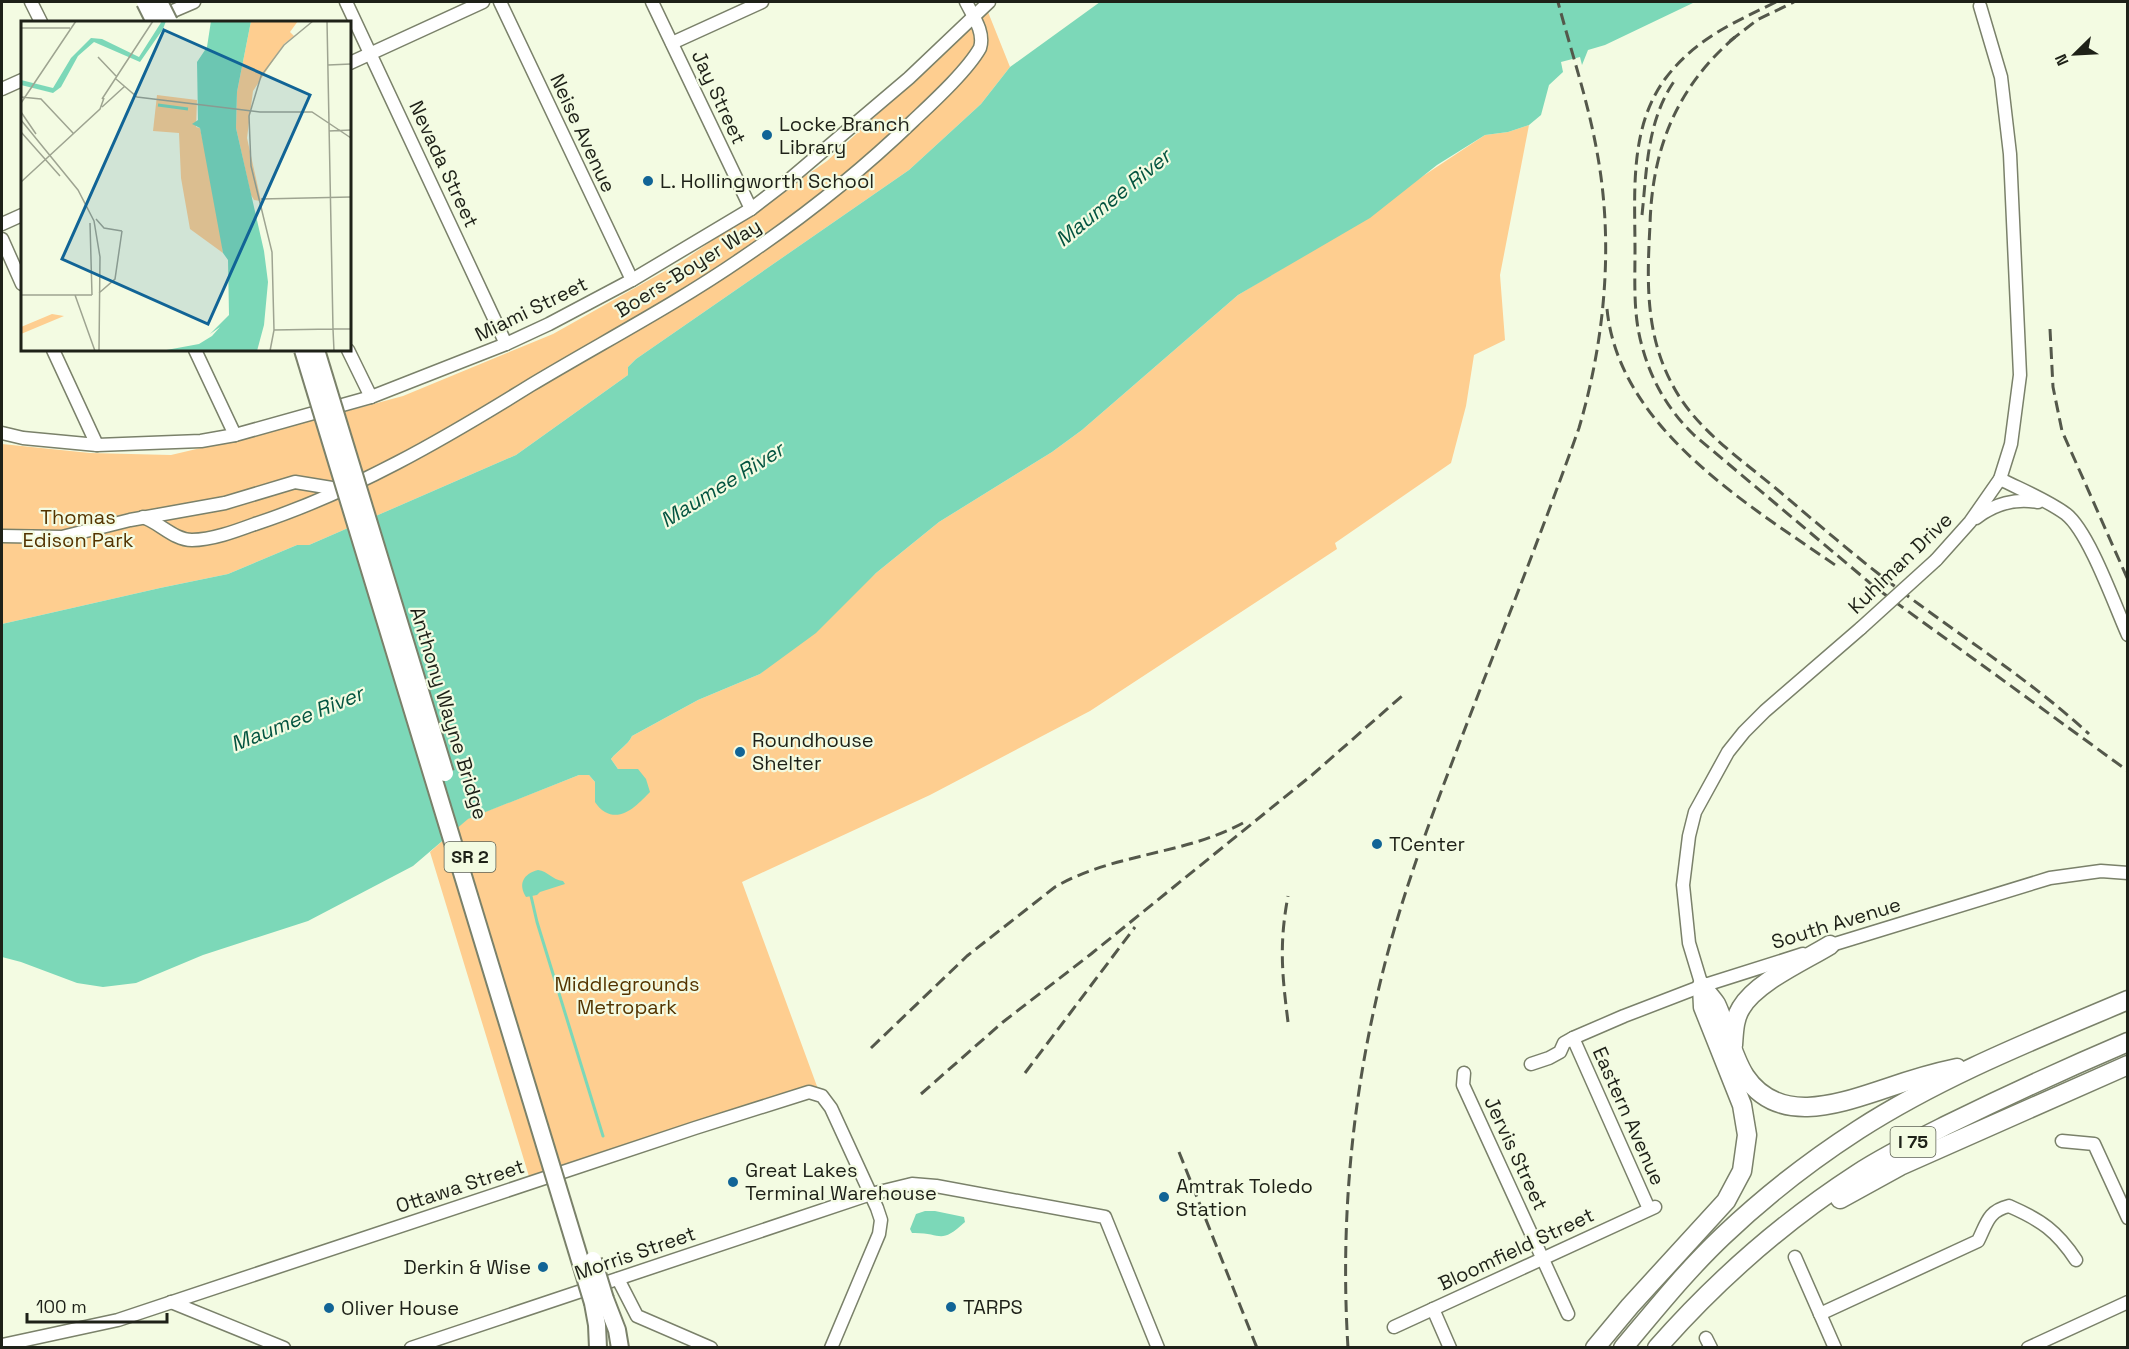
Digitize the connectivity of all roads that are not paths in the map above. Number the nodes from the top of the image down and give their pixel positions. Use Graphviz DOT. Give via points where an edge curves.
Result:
graph roads {
  1 [pos="31,2"];
  2 [pos="145,2"];
  3 [pos="159,2"];
  4 [pos="194,2"];
  5 [pos="346,2"];
  6 [pos="483,2"];
  7 [pos="500,2"];
  8 [pos="652,2"];
  9 [pos="762,2"];
  10 [pos="966,2"];
  11 [pos="989,2"];
  12 [pos="1980,6"];
  13 [pos="973,16"];
  14 [pos="40,21"];
  15 [pos="149,21"];
  16 [pos="154,21"];
  17 [pos="168,21"];
  18 [pos="672,43"];
  19 [pos="371,53"];
  20 [pos="351,63"];
  21 [pos="21,80"];
  22 [pos="2,89"];
  23 [pos="751,209"];
  24 [pos="21,214"];
  25 [pos="2,224"];
  26 [pos="2,239"];
  27 [pos="632,280"];
  28 [pos="21,282"];
  29 [pos="506,344"];
  30 [pos="53,351"];
  31 [pos="195,351"];
  32 [pos="303,351"];
  33 [pos="316,351"];
  34 [pos="348,351"];
  35 [pos="371,398"];
  36 [pos="331,418"];
  37 [pos="2,434"];
  38 [pos="235,435"];
  39 [pos="97,445"];
  40 [pos="2000,479"];
  41 [pos="348,486"];
  42 [pos="2052,506"];
  43 [pos="143,517"];
  44 [pos="1970,522"];
  45 [pos="2,536"];
  46 [pos="2127,635"];
  47 [pos="2127,873"];
  48 [pos="1830,945"];
  49 [pos="1702,986"];
  50 [pos="2127,1000"];
  51 [pos="1569,1041"];
  52 [pos="2127,1042"];
  53 [pos="1733,1047"];
  54 [pos="1983,1062"];
  55 [pos="1531,1064"];
  56 [pos="2127,1065"];
  57 [pos="1464,1073"];
  58 [pos="2062,1141"];
  59 [pos="871,1194"];
  60 [pos="1652,1208"];
  61 [pos="2127,1218"];
  62 [pos="1796,1257"];
  63 [pos="1543,1258"];
  64 [pos="2076,1260"];
  65 [pos="618,1279"];
  66 [pos="1722,1281"];
  67 [pos="599,1301"];
  68 [pos="171,1302"];
  69 [pos="2127,1302"];
  70 [pos="1433,1309"];
  71 [pos="1568,1314"];
  72 [pos="1820,1314"];
  73 [pos="1394,1327"];
  74 [pos="2,1345"];
  75 [pos="284,1347"];
  76 [pos="411,1347"];
  77 [pos="598,1347"];
  78 [pos="620,1347"];
  79 [pos="711,1347"];
  80 [pos="831,1347"];
  81 [pos="1158,1347"];
  82 [pos="1450,1347"];
  83 [pos="1595,1347"];
  84 [pos="1623,1347"];
  85 [pos="1657,1347"];
  86 [pos="1835,1347"];
  87 [pos="2028,1347"];
  1 -- 14 [label="street"];
  2 -- 16 [label="main road, bridge"];
  3 -- 17 [label="main road, bridge"];
  4 -- 15 [label="street"];
  5 -- 19 [label="street, Nevada Street"];
  6 -- 19 [label="street"];
  7 -- 27 [label="street, Neise Avenue"];
  8 -- 18 [label="street, Jay Street"];
  9 -- 18 [label="street"];
  10 -- 13 [label="street, Boers-Boyer Way"];
  11 -- 13 [label="street, Miami Street"];
  12 -- 40 [label="street, Kuhlman Drive" via="2001,77 2010,154 2020,366 2011,444"];
  13 -- 23 [label="street, Miami Street" via="901,86"];
  13 -- 41 [label="street, Boers-Boyer Way" via="982,34 977,55 886,147 802,217 698,287 489,412"];
  18 -- 23 [label="street, Jay Street"];
  19 -- 20 [label="street"];
  19 -- 29 [label="street, Nevada Street"];
  21 -- 22 [label="street"];
  23 -- 27 [label="street, Miami Street"];
  24 -- 25 [label="street"];
  26 -- 28 [label="street"];
  27 -- 29 [label="street, Miami Street"];
  29 -- 35 [label="street, Miami Street"];
  30 -- 39 [label="street"];
  31 -- 38 [label="street"];
  32 -- 36 [label="main road, SR 2, bridge"];
  33 -- 36 [label="main road, SR 2, bridge"];
  34 -- 35 [label="street"];
  35 -- 38 [label="street, Miami Street"];
  36 -- 67 [label="main road, Anthony Wayne Bridge / SR 2, bridge"];
  37 -- 39 [label="street, Miami Street"];
  38 -- 39 [label="street, Miami Street" via="174,444"];
  40 -- 42 [label="street"];
  40 -- 44 [label="street, Kuhlman Drive"];
  41 -- 43 [label="street, Boers-Boyer Way" via="339,489 295,482 225,503"];
  41 -- 43 [label="street, Boers-Boyer Way" via="296,510 202,539 181,538"];
  42 -- 44 [label="street" via="2036,501 2010,502 1985,511"];
  42 -- 46 [label="street" via="2077,525 2086,540"];
  43 -- 45 [label="street, Boers-Boyer Way" via="62,537"];
  44 -- 49 [label="street, Kuhlman Drive, bridge" via="1936,560 1765,711 1728,752 1695,812 1683,885 1689,943"];
  47 -- 48 [label="street, South Avenue" via="2101,871 2050,878"];
  48 -- 49 [label="street, South Avenue"];
  48 -- 53 [label="highway" via="1753,992 1740,1009"];
  49 -- 51 [label="street, South Avenue"];
  49 -- 53 [label="highway" via="1715,1003"];
  49 -- 83 [label="highway" via="1703,1007 1742,1105 1747,1135 1742,1171 1726,1200"];
  50 -- 54 [label="highway, I 75"];
  51 -- 55 [label="street, South Avenue" via="1560,1052"];
  51 -- 60 [label="street, Eastern Avenue"];
  52 -- 66 [label="highway, I 75 / I 75" via="2007,1095 1856,1174"];
  53 -- 54 [label="highway" via="1745,1076 1757,1090 1792,1107 1844,1102 1933,1073"];
  54 -- 84 [label="highway, I 75" via="1858,1130 1791,1179 1715,1244"];
  56 -- 66 [label="highway" via="1900,1166 1851,1192"];
  57 -- 63 [label="street, Jervis Street" via="1463,1085"];
  58 -- 61 [label="street" via="2094,1144"];
  59 -- 65 [label="street, Morris Street"];
  59 -- 68 [label="street, Ottawa Street" via="827,1101 816,1093 801,1094"];
  59 -- 80 [label="street, Ottawa Street" via="881,1220 879,1234"];
  59 -- 81 [label="street, Morris Street" via="924,1185 1105,1217"];
  60 -- 63 [label="street, Bloomfield Street"];
  62 -- 72 [label="street"];
  63 -- 70 [label="street, Bloomfield Street"];
  63 -- 71 [label="street, Jervis Street"];
  64 -- 72 [label="street" via="2044,1223 2009,1206 1990,1216 1978,1241"];
  65 -- 76 [label="street, Morris Street"];
  65 -- 79 [label="street" via="637,1316"];
  66 -- 85 [label="highway, I 75 / I 75"];
  67 -- 77 [label="main road, SR 2"];
  67 -- 78 [label="main road, SR 2" via="617,1330"];
  68 -- 74 [label="street, Ottawa Street" via="102,1324"];
  68 -- 75 [label="street"];
  69 -- 87 [label="street"];
  70 -- 73 [label="street, Bloomfield Street"];
  70 -- 82 [label="street"];
  72 -- 86 [label="street"];
}
